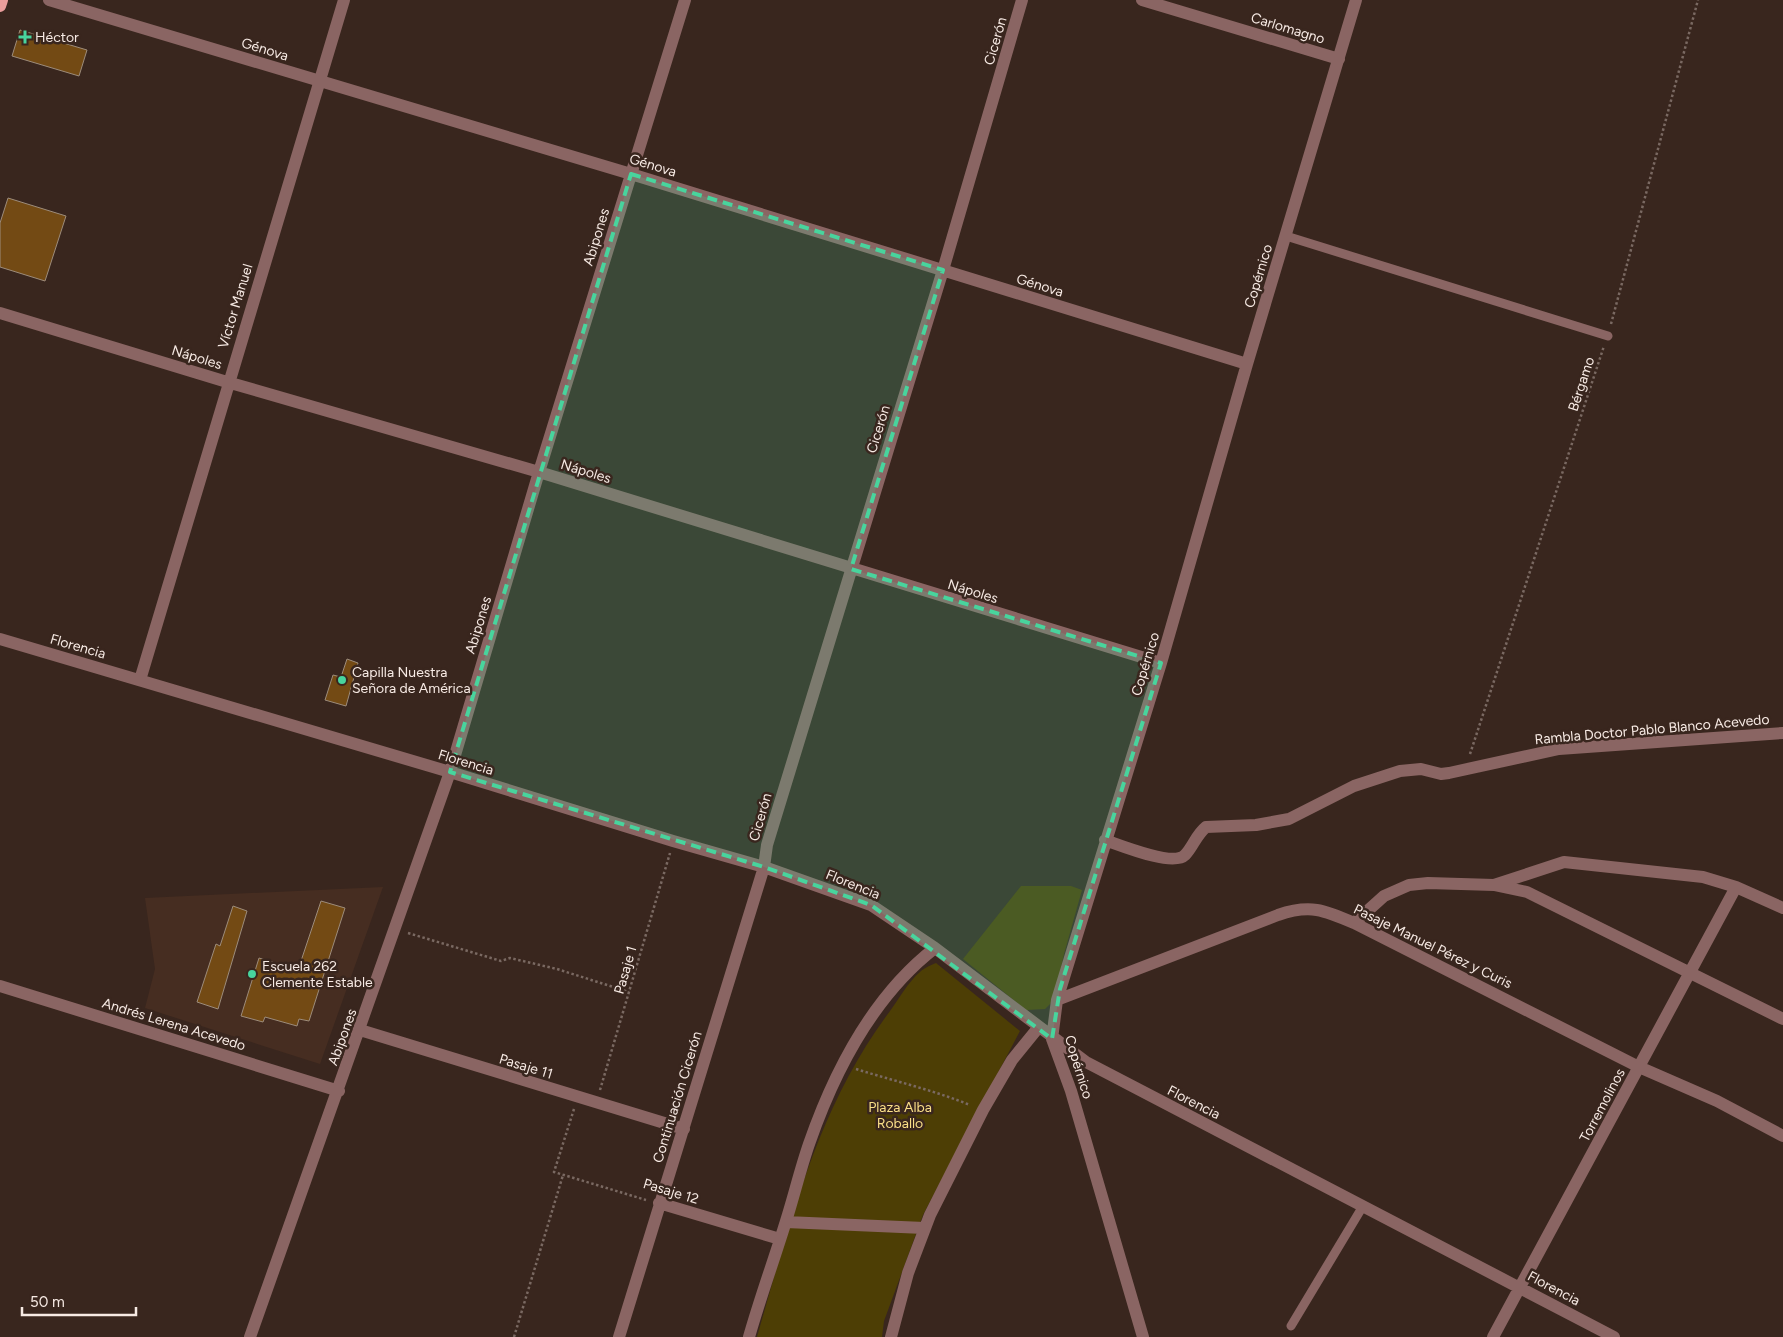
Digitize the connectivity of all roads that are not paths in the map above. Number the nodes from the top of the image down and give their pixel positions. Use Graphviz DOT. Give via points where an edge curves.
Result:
graph roads {
  1 [pos="2,0"];
  2 [pos="49,0"];
  3 [pos="344,0"];
  4 [pos="685,0"];
  5 [pos="1022,0"];
  6 [pos="1142,0"];
  7 [pos="1356,0"];
  8 [pos="0,6"];
  9 [pos="1338,59"];
  10 [pos="319,80"];
  11 [pos="631,174"];
  12 [pos="1286,236"];
  13 [pos="943,270"];
  14 [pos="0,313"];
  15 [pos="1608,336"];
  16 [pos="1247,364"];
  17 [pos="227,382"];
  18 [pos="539,472"];
  19 [pos="851,569"];
  20 [pos="0,638"];
  21 [pos="1161,663"];
  22 [pos="140,680"];
  23 [pos="1783,733"];
  24 [pos="450,772"];
  25 [pos="1105,840"];
  26 [pos="764,867"];
  27 [pos="1494,885"];
  28 [pos="1736,887"];
  29 [pos="1783,908"];
  30 [pos="1354,923"];
  31 [pos="935,948"];
  32 [pos="1690,974"];
  33 [pos="0,986"];
  34 [pos="1058,1000"];
  35 [pos="1783,1019"];
  36 [pos="1038,1028"];
  37 [pos="360,1030"];
  38 [pos="1052,1039"];
  39 [pos="1639,1067"];
  40 [pos="339,1091"];
  41 [pos="684,1129"];
  42 [pos="1783,1136"];
  43 [pos="659,1204"];
  44 [pos="1363,1206"];
  45 [pos="786,1222"];
  46 [pos="924,1228"];
  47 [pos="780,1239"];
  48 [pos="1520,1287"];
  49 [pos="1290,1326"];
  50 [pos="250,1337"];
  51 [pos="619,1337"];
  52 [pos="749,1337"];
  53 [pos="891,1337"];
  54 [pos="1143,1337"];
  55 [pos="1493,1337"];
  56 [pos="1614,1337"];
  1 -- 8 [label="main road"];
  2 -- 10 [label="street, Génova"];
  3 -- 10 [label="street, Víctor Manuel"];
  4 -- 11 [label="street, Abipones"];
  5 -- 13 [label="street, Cicerón"];
  6 -- 9 [label="street, Carlomagno"];
  7 -- 9 [label="street, Copérnico"];
  9 -- 12 [label="street, Copérnico"];
  10 -- 11 [label="street, Génova"];
  10 -- 17 [label="street, Víctor Manuel"];
  11 -- 13 [label="street, Génova"];
  11 -- 18 [label="street, Abipones"];
  12 -- 15 [label="lane"];
  12 -- 16 [label="street, Copérnico"];
  13 -- 16 [label="street, Génova"];
  13 -- 19 [label="street, Cicerón"];
  14 -- 17 [label="street, Nápoles"];
  16 -- 21 [label="street, Copérnico"];
  17 -- 18 [label="street, Nápoles"];
  17 -- 22 [label="street, Víctor Manuel"];
  18 -- 19 [label="street, Nápoles"];
  18 -- 24 [label="street, Abipones"];
  19 -- 21 [label="street, Nápoles"];
  19 -- 26 [label="street, Cicerón" via="767,845"];
  20 -- 22 [label="street, Florencia"];
  21 -- 25 [label="street, Copérnico"];
  22 -- 24 [label="street, Florencia"];
  23 -- 25 [label="street, Rambla Doctor Pablo Blanco Acevedo" via="1559,749 1441,774 1421,769 1400,771 1354,786 1290,818 1256,825 1206,827 1184,856 1178,859 1157,857"];
  24 -- 26 [label="street, Florencia"];
  24 -- 37 [label="street, Abipones"];
  25 -- 34 [label="street, Copérnico"];
  26 -- 31 [label="street, Florencia" via="871,905"];
  26 -- 41 [label="street, Continuación Cicerón"];
  27 -- 28 [label="street" via="1564,862 1703,877"];
  27 -- 30 [label="street" via="1428,883 1409,886 1384,896"];
  27 -- 32 [label="street" via="1527,892"];
  28 -- 29 [label="street"];
  28 -- 32 [label="street, Torremolinos"];
  30 -- 34 [label="street, Pasaje Manuel Pérez y Curis" via="1323,910 1295,909"];
  30 -- 39 [label="street, Pasaje Manuel Pérez y Curis"];
  31 -- 36 [label="street, Florencia"];
  31 -- 45 [label="street" via="895,985 862,1031 809,1145"];
  32 -- 35 [label="street"];
  32 -- 39 [label="street, Torremolinos"];
  33 -- 40 [label="street, Andrés Lerena Acevedo"];
  34 -- 38 [label="street, Copérnico"];
  36 -- 38 [label="street, Florencia"];
  36 -- 46 [label="street" via="1012,1060 983,1110"];
  37 -- 40 [label="street, Abipones"];
  37 -- 41 [label="street, Pasaje 11"];
  38 -- 44 [label="street, Florencia" via="1086,1062"];
  38 -- 54 [label="street, Copérnico" via="1071,1091"];
  39 -- 42 [label="street, Pasaje Manuel Pérez y Curis" via="1717,1101"];
  39 -- 48 [label="street, Torremolinos"];
  40 -- 50 [label="street, Abipones"];
  41 -- 43 [label="street, Continuación Cicerón"];
  43 -- 47 [label="street, Pasaje 12"];
  43 -- 51 [label="street, Continuación Cicerón"];
  44 -- 48 [label="street, Florencia"];
  44 -- 49 [label="lane"];
  45 -- 46 [label="street"];
  45 -- 47 [label="street"];
  46 -- 53 [label="street"];
  47 -- 52 [label="street"];
  48 -- 55 [label="street, Torremolinos"];
  48 -- 56 [label="street, Florencia"];
}
